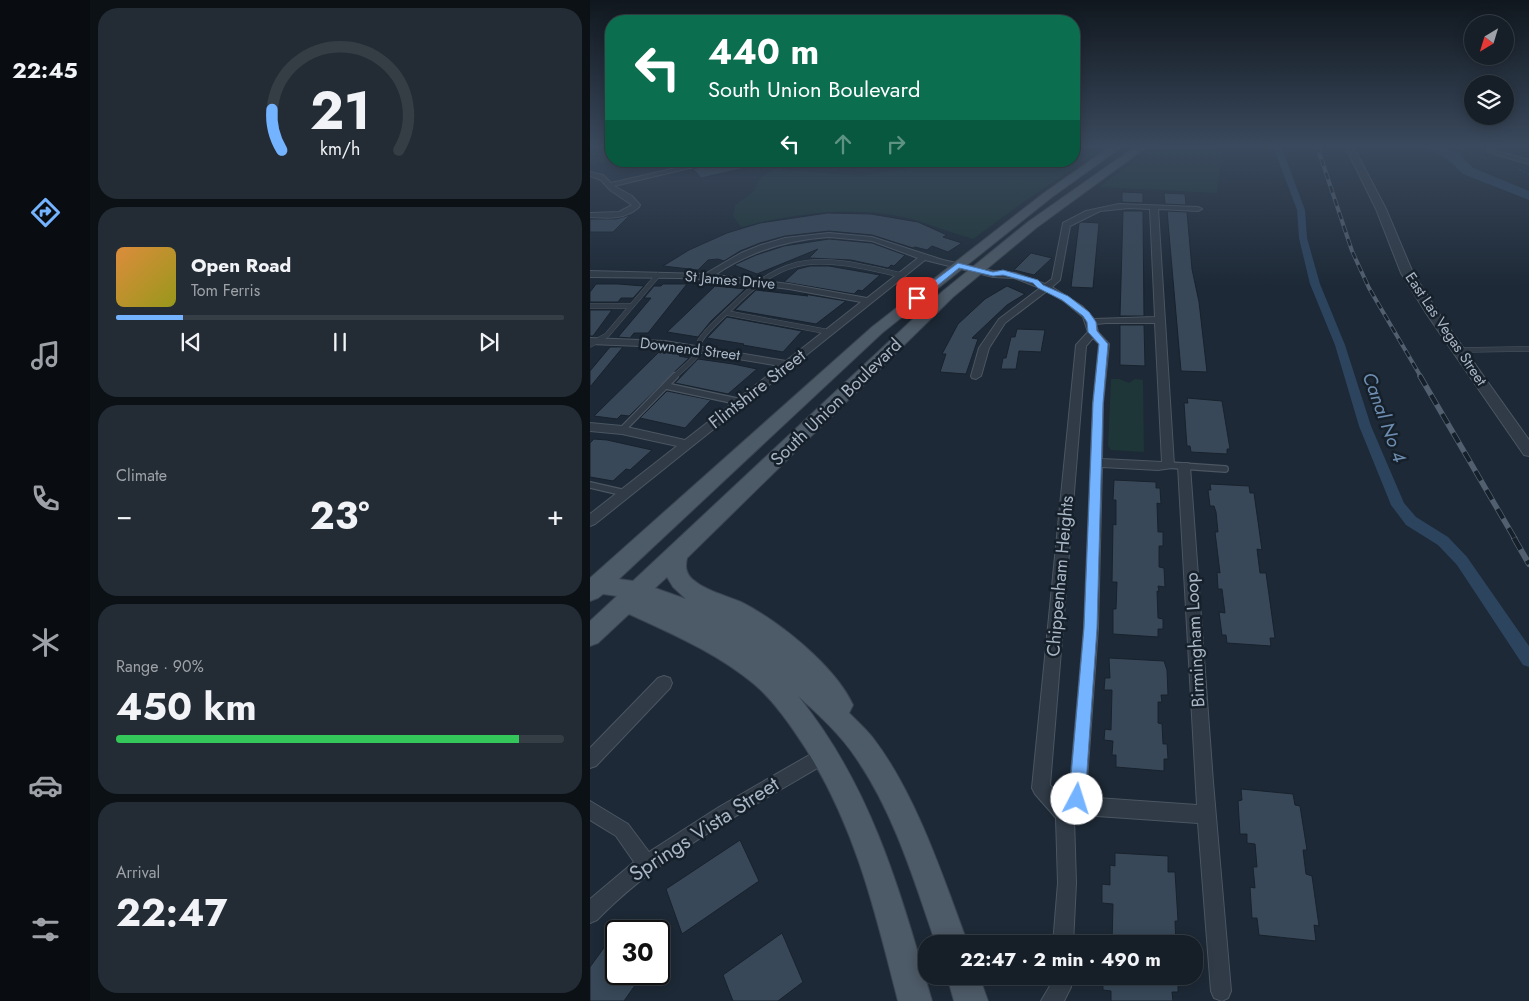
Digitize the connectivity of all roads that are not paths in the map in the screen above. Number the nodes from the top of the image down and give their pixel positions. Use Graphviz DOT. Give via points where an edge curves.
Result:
graph roads {
  1 [pos="620,193"];
  2 [pos="1051,193"];
  3 [pos="1077,193"];
  4 [pos="1372,193"];
  5 [pos="1154,207"];
  6 [pos="1198,209"];
  7 [pos="590,215"];
  8 [pos="923,258"];
  9 [pos="958,266"];
  10 [pos="985,272"];
  11 [pos="590,274"];
  12 [pos="658,275"];
  13 [pos="901,275"];
  14 [pos="706,277"];
  15 [pos="760,282"];
  16 [pos="1043,288"];
  17 [pos="868,301"];
  18 [pos="590,306"];
  19 [pos="630,306"];
  20 [pos="727,313"];
  21 [pos="1160,320"];
  22 [pos="1092,327"];
  23 [pos="829,332"];
  24 [pos="593,342"];
  25 [pos="699,347"];
  26 [pos="1529,349"];
  27 [pos="1459,350"];
  28 [pos="788,364"];
  29 [pos="976,376"];
  30 [pos="666,386"];
  31 [pos="741,402"];
  32 [pos="590,426"];
  33 [pos="622,430"];
  34 [pos="687,444"];
  35 [pos="1529,451"];
  36 [pos="1097,463"];
  37 [pos="1168,465"];
  38 [pos="1184,466"];
  39 [pos="1225,469"];
  40 [pos="590,485"];
  41 [pos="625,493"];
  42 [pos="590,521"];
  43 [pos="678,553"];
  44 [pos="595,588"];
  45 [pos="632,596"];
  46 [pos="590,636"];
  47 [pos="664,683"];
  48 [pos="868,752"];
  49 [pos="825,754"];
  50 [pos="590,760"];
  51 [pos="1077,799"];
  52 [pos="590,810"];
  53 [pos="1206,815"];
  54 [pos="1065,816"];
  55 [pos="647,864"];
  56 [pos="590,913"];
  57 [pos="949,935"];
  58 [pos="1064,935"];
  59 [pos="966,985"];
  60 [pos="1061,985"];
  61 [pos="1221,992"];
  62 [pos="915,1001"];
  63 [pos="971,1001"];
  64 [pos="1051,1001"];
  1 -- 7 [label="street" via="630,197 636,205 630,211 619,215"];
  2 -- 9 [label="main road, South Union Boulevard"];
  3 -- 10 [label="main road, South Union Boulevard" via="1032,225"];
  4 -- 27 [label="street, East Las Vegas Street" via="1407,273"];
  5 -- 6 [label="street"];
  5 -- 16 [label="street" via="1105,206 1082,213 1066,225 1056,280"];
  5 -- 21 [label="street"];
  8 -- 9 [label="street, Chippenham Heights"];
  8 -- 13 [label="street, Flintshire Street"];
  8 -- 14 [label="street, Chippenham Heights" via="872,239 810,236 750,251"];
  9 -- 10 [label="street, Chippenham Heights"];
  9 -- 44 [label="main road, South Union Boulevard" via="877,330"];
  10 -- 16 [label="street, Chippenham Heights" via="1029,287"];
  10 -- 43 [label="main road, South Union Boulevard" via="948,294"];
  11 -- 12 [label="street, St James Drive"];
  12 -- 14 [label="street, St James Drive"];
  12 -- 19 [label="lane"];
  13 -- 15 [label="lane" via="833,261 809,261 781,269"];
  13 -- 17 [label="street, Flintshire Street"];
  14 -- 15 [label="street, St James Drive"];
  15 -- 17 [label="street, St James Drive"];
  15 -- 20 [label="lane"];
  16 -- 22 [label="street, Chippenham Heights" via="1065,298 1086,314"];
  16 -- 29 [label="street" via="1002,322 984,348"];
  17 -- 23 [label="street, Flintshire Street"];
  18 -- 19 [label="lane"];
  19 -- 24 [label="lane" via="607,335"];
  20 -- 23 [label="lane"];
  20 -- 25 [label="lane" via="699,342"];
  21 -- 22 [label="street" via="1106,320"];
  21 -- 37 [label="street"];
  22 -- 36 [label="street, Chippenham Heights" via="1104,344 1098,403"];
  22 -- 54 [label="street, Chippenham Heights" via="1081,345 1041,788"];
  23 -- 28 [label="street, Flintshire Street"];
  24 -- 25 [label="street, Downend Street"];
  25 -- 28 [label="street, Downend Street"];
  25 -- 30 [label="lane" via="698,353"];
  26 -- 27 [label="lane"];
  27 -- 35 [label="street, East Las Vegas Street"];
  28 -- 31 [label="street, Flintshire Street"];
  30 -- 31 [label="lane"];
  30 -- 33 [label="lane"];
  31 -- 34 [label="street, Flintshire Street"];
  32 -- 33 [label="street"];
  33 -- 34 [label="street"];
  34 -- 41 [label="street, Flintshire Street"];
  36 -- 37 [label="street"];
  36 -- 51 [label="street, Chippenham Heights" via="1091,628"];
  37 -- 38 [label="lane"];
  38 -- 39 [label="lane"];
  38 -- 53 [label="street, Birmingham Loop"];
  40 -- 41 [label="lane"];
  41 -- 42 [label="street, Flintshire Street"];
  43 -- 45 [label="main road, South Union Boulevard"];
  43 -- 48 [label="main road" via="674,572 689,589 738,612 792,649 820,677"];
  44 -- 45 [label="main road"];
  45 -- 46 [label="main road, South Union Boulevard"];
  45 -- 48 [label="main road" via="691,611 742,637 812,690"];
  45 -- 49 [label="main road" via="743,662 764,678 797,713"];
  47 -- 50 [label="street"];
  48 -- 57 [label="main road" via="917,849"];
  49 -- 55 [label="street, Springs Vista Street"];
  49 -- 62 [label="main road" via="852,801 867,837"];
  51 -- 53 [label="street" via="1097,808"];
  51 -- 54 [label="street"];
  52 -- 55 [label="street" via="622,830"];
  53 -- 61 [label="street, Birmingham Loop"];
  54 -- 58 [label="street" via="1067,883"];
  55 -- 56 [label="street, Springs Vista Street" via="625,879"];
  59 -- 63 [label="main road"];
  60 -- 64 [label="street"];
}
